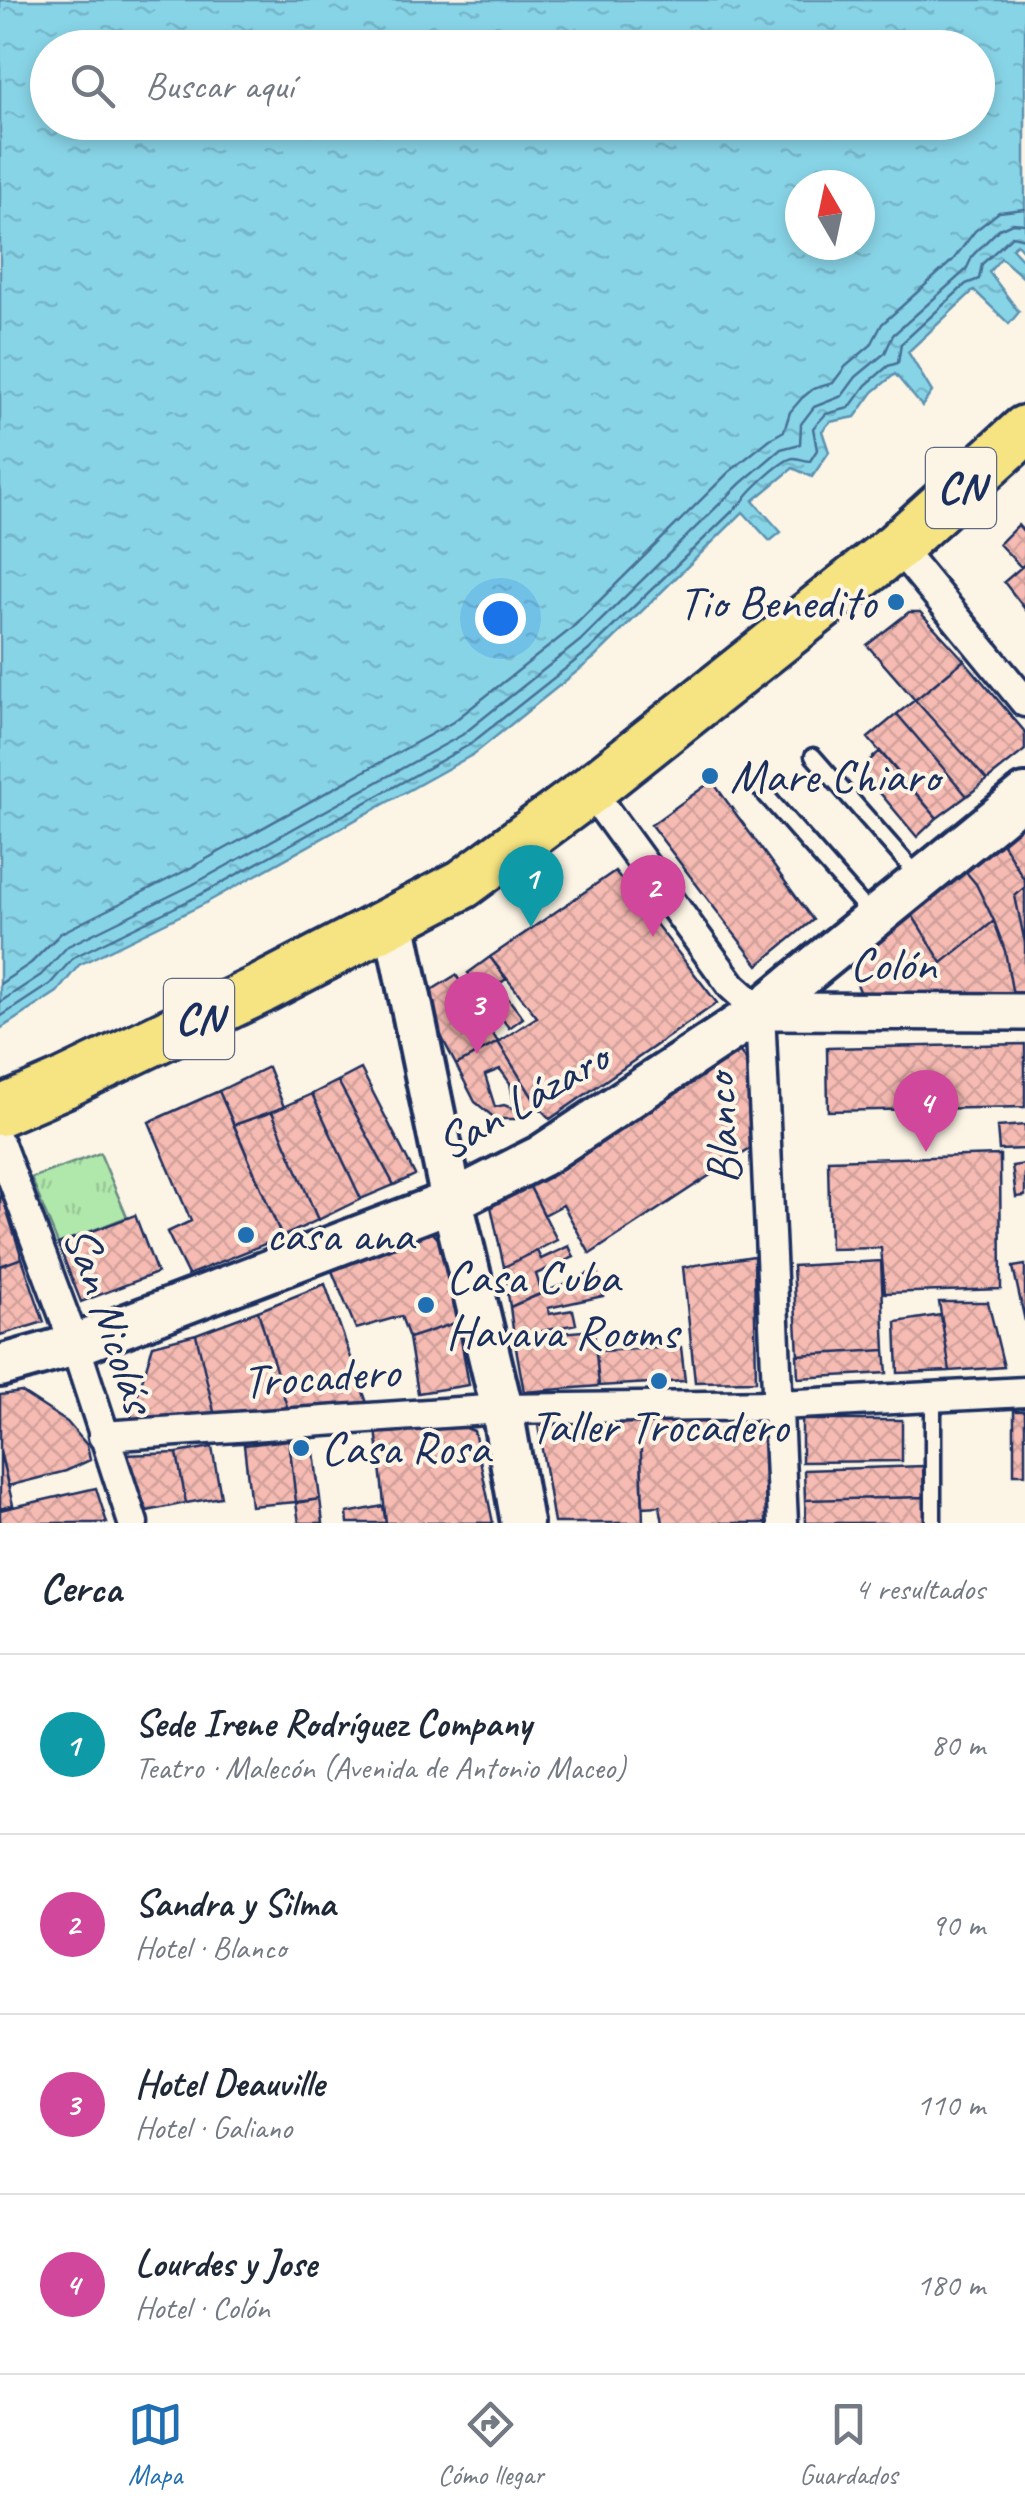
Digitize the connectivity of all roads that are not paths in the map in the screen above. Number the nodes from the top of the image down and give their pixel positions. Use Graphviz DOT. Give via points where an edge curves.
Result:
graph roads {
  1 [pos="1025,430"];
  2 [pos="897,546"];
  3 [pos="1025,702"];
  4 [pos="812,756"];
  5 [pos="757,785"];
  6 [pos="590,790"];
  7 [pos="1025,795"];
  8 [pos="920,878"];
  9 [pos="874,917"];
  10 [pos="394,920"];
  11 [pos="760,1011"];
  12 [pos="1025,1012"];
  13 [pos="0,1111"];
  14 [pos="0,1145"];
  15 [pos="452,1200"];
  16 [pos="75,1345"];
  17 [pos="0,1366"];
  18 [pos="1025,1392"];
  19 [pos="933,1398"];
  20 [pos="778,1405"];
  21 [pos="502,1409"];
  22 [pos="103,1436"];
  23 [pos="133,1523"];
  24 [pos="522,1523"];
  25 [pos="783,1523"];
  26 [pos="933,1523"];
  1 -- 2 [label="highway, CN"];
  2 -- 3 [label="street"];
  2 -- 6 [label="highway, CN"];
  4 -- 8 [label="lane"];
  5 -- 9 [label="lane"];
  6 -- 10 [label="highway, CN" via="463,884"];
  6 -- 11 [label="street, Blanco" via="732,986"];
  7 -- 8 [label="main road, San Lázaro"];
  8 -- 9 [label="main road, San Lázaro"];
  9 -- 11 [label="main road, San Lázaro"];
  10 -- 13 [label="highway, CN"];
  10 -- 15 [label="main road"];
  11 -- 12 [label="street, Colón"];
  11 -- 15 [label="main road, San Lázaro" via="541,1156"];
  11 -- 20 [label="street, Blanco"];
  14 -- 16 [label="street, San Nicolás"];
  15 -- 16 [label="main road, San Lázaro"];
  15 -- 21 [label="main road"];
  16 -- 17 [label="main road, San Lázaro"];
  16 -- 22 [label="street, San Nicolás"];
  18 -- 19 [label="street, Trocadero"];
  19 -- 20 [label="street, Trocadero"];
  19 -- 26 [label="lane"];
  20 -- 21 [label="street, Trocadero"];
  20 -- 25 [label="street, Blanco"];
  21 -- 22 [label="street, Trocadero"];
  21 -- 24 [label="main road"];
  22 -- 23 [label="street, San Nicolás"];
}
